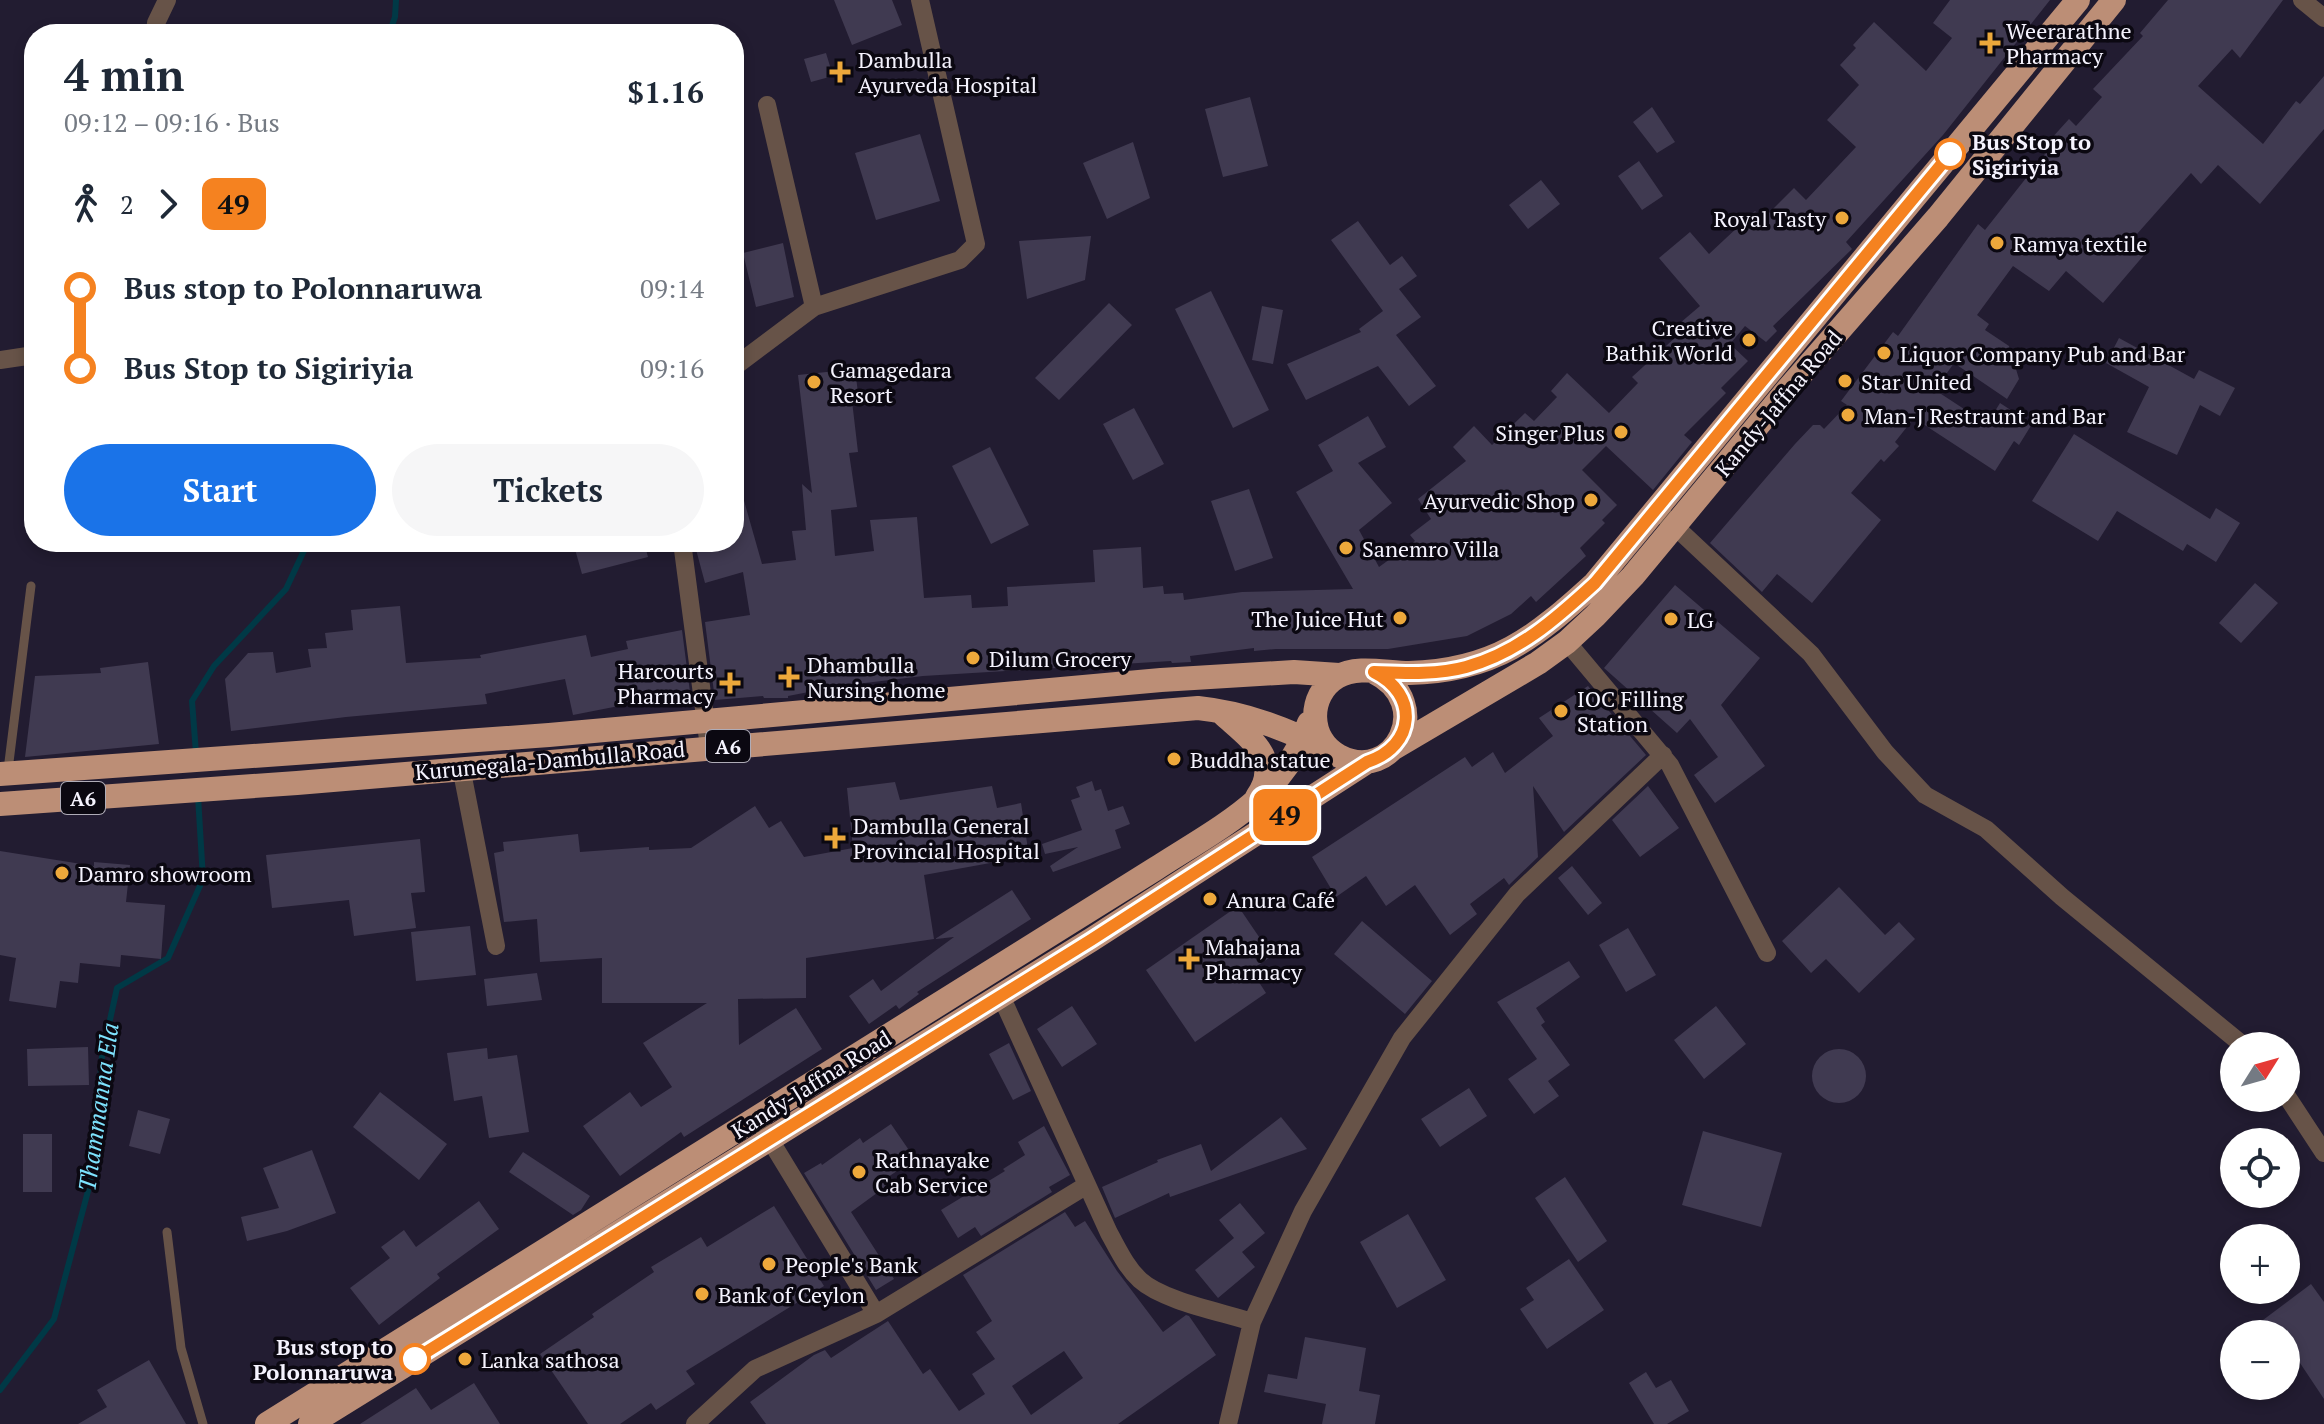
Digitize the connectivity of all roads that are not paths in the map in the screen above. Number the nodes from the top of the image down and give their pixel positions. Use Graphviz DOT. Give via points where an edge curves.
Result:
graph roads {
  1 [pos="167,0"];
  2 [pos="920,0"];
  3 [pos="2078,0"];
  4 [pos="2114,0"];
  5 [pos="2302,0"];
  6 [pos="2324,18"];
  7 [pos="156,24"];
  8 [pos="767,105"];
  9 [pos="814,307"];
  10 [pos="24,356"];
  11 [pos="0,360"];
  12 [pos="744,360"];
  13 [pos="1657,506"];
  14 [pos="1673,527"];
  15 [pos="683,552"];
  16 [pos="31,586"];
  17 [pos="1567,642"];
  18 [pos="1374,672"];
  19 [pos="1339,675"];
  20 [pos="1316,706"];
  21 [pos="1218,710"];
  22 [pos="827,711"];
  23 [pos="705,720"];
  24 [pos="830,738"];
  25 [pos="1304,738"];
  26 [pos="709,747"];
  27 [pos="1392,750"];
  28 [pos="1332,752"];
  29 [pos="1663,755"];
  30 [pos="1367,762"];
  31 [pos="461,767"];
  32 [pos="4,774"];
  33 [pos="0,804"];
  34 [pos="1248,808"];
  35 [pos="496,946"];
  36 [pos="1767,953"];
  37 [pos="1001,996"];
  38 [pos="2227,1032"];
  39 [pos="2297,1112"];
  40 [pos="756,1118"];
  41 [pos="770,1139"];
  42 [pos="2324,1153"];
  43 [pos="691,1158"];
  44 [pos="705,1180"];
  45 [pos="1087,1185"];
  46 [pos="167,1232"];
  47 [pos="876,1314"];
  48 [pos="1252,1322"];
  49 [pos="203,1424"];
  50 [pos="267,1424"];
  51 [pos="310,1424"];
  52 [pos="695,1424"];
  53 [pos="1228,1424"];
  1 -- 7 [label="street"];
  2 -- 9 [label="street" via="976,244 960,260"];
  3 -- 13 [label="highway, Kandy-Jaffna Road"];
  4 -- 14 [label="highway, Kandy-Jaffna Road" via="1938,217"];
  5 -- 6 [label="street"];
  8 -- 9 [label="street"];
  9 -- 12 [label="street"];
  10 -- 11 [label="street"];
  13 -- 14 [label="street"];
  13 -- 18 [label="highway, Kandy-Jaffna Road" via="1595,583 1512,649 1464,668"];
  14 -- 17 [label="highway, Kandy-Jaffna Road"];
  14 -- 38 [label="street" via="1811,654 1885,752 1925,795 1986,829"];
  15 -- 23 [label="street"];
  16 -- 32 [label="lane"];
  17 -- 27 [label="highway, Kandy-Jaffna Road"];
  17 -- 29 [label="street"];
  18 -- 19 [label="highway"];
  18 -- 27 [label="highway" via="1396,687 1406,712"];
  19 -- 20 [label="highway"];
  19 -- 22 [label="highway, Kurunegala-Dambulla Road / A6" via="1294,672 1161,680"];
  20 -- 25 [label="highway, Kandy-Jaffna Road"];
  20 -- 28 [label="highway" via="1317,733"];
  21 -- 24 [label="highway, Kurunegala-Dambulla Road / A6" via="1139,711"];
  21 -- 25 [label="highway, Kurunegala-Dambulla Road / A6"];
  21 -- 34 [label="highway" via="1265,759 1266,782"];
  22 -- 23 [label="highway, Kurunegala-Dambulla Road / A6"];
  22 -- 24 [label="highway"];
  23 -- 26 [label="street"];
  23 -- 32 [label="highway, Kurunegala-Dambulla Road / A6"];
  24 -- 26 [label="highway, Kurunegala-Dambulla Road / A6"];
  25 -- 28 [label="highway, Kurunegala-Dambulla Road / A6"];
  25 -- 34 [label="highway, Kandy-Jaffna Road" via="1289,767"];
  26 -- 31 [label="highway, Kurunegala-Dambulla Road / A6"];
  27 -- 30 [label="highway"];
  28 -- 30 [label="highway"];
  29 -- 36 [label="street"];
  29 -- 48 [label="street" via="1517,894 1402,1038 1303,1211"];
  30 -- 37 [label="highway, Kandy-Jaffna Road"];
  31 -- 33 [label="highway, Kurunegala-Dambulla Road / A6"];
  31 -- 35 [label="street"];
  34 -- 40 [label="highway, Kandy-Jaffna Road"];
  37 -- 41 [label="highway, Kandy-Jaffna Road"];
  37 -- 45 [label="street"];
  39 -- 42 [label="street"];
  40 -- 41 [label="street"];
  40 -- 43 [label="highway, Kandy-Jaffna Road"];
  41 -- 44 [label="highway, Kandy-Jaffna Road"];
  41 -- 47 [label="street"];
  43 -- 44 [label="highway"];
  43 -- 50 [label="highway, Kandy-Jaffna Road"];
  44 -- 51 [label="highway, Kandy-Jaffna Road"];
  45 -- 47 [label="street"];
  45 -- 48 [label="street" via="1119,1252 1148,1287"];
  46 -- 49 [label="lane" via="181,1348"];
  47 -- 52 [label="street" via="755,1369"];
  48 -- 53 [label="street"];
}
